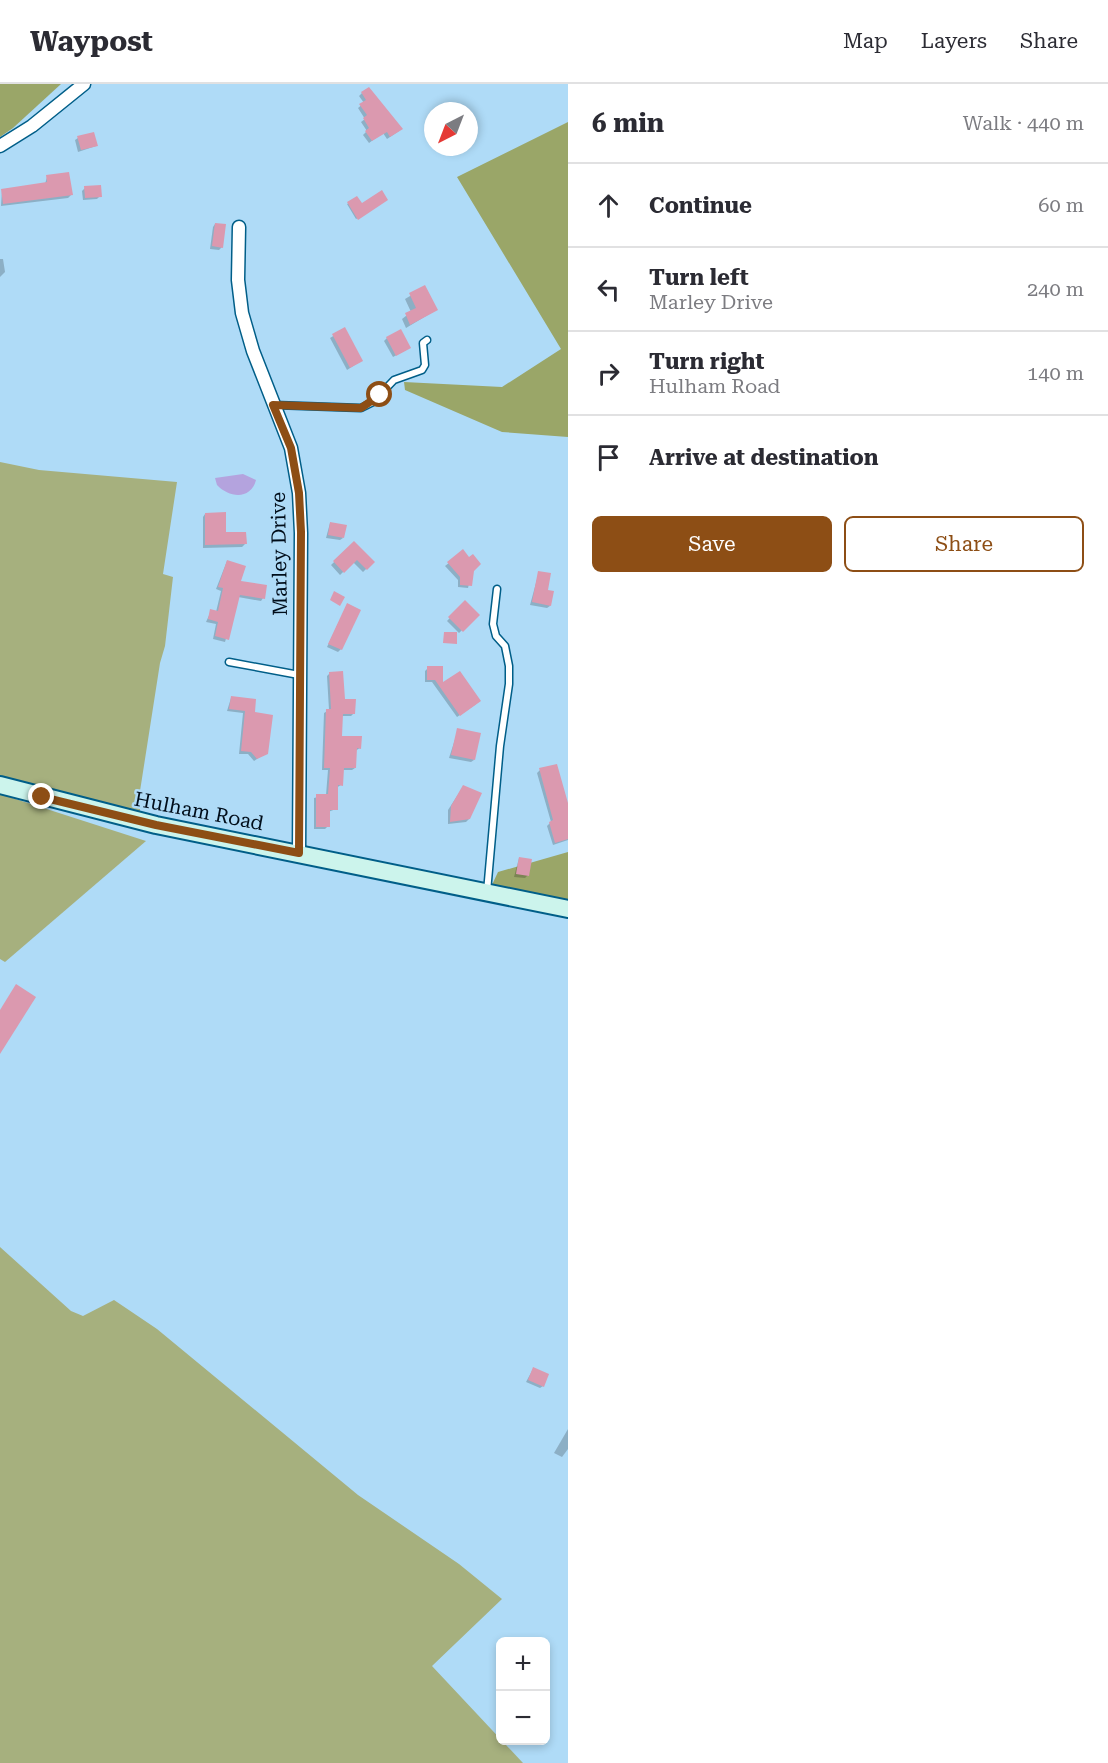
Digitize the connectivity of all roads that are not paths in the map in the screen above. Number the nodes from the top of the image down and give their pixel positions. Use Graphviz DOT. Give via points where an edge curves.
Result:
graph roads {
  1 [pos="84,84"];
  2 [pos="0,146"];
  3 [pos="239,227"];
  4 [pos="427,340"];
  5 [pos="273,405"];
  6 [pos="497,590"];
  7 [pos="229,662"];
  8 [pos="299,675"];
  9 [pos="0,785"];
  10 [pos="299,853"];
  11 [pos="486,892"];
  12 [pos="568,909"];
  1 -- 2 [label="street"];
  3 -- 5 [label="street, Marley Drive" via="242,313"];
  4 -- 5 [label="lane" via="423,343 422,370 394,380 361,408"];
  5 -- 8 [label="street, Marley Drive" via="291,448 299,493"];
  6 -- 11 [label="lane" via="493,624 496,636 505,646 509,684"];
  7 -- 8 [label="lane"];
  8 -- 10 [label="street, Marley Drive"];
  9 -- 10 [label="street, Hulham Road" via="156,825"];
  10 -- 11 [label="street, Hulham Road"];
  11 -- 12 [label="street, Hulham Road"];
}
